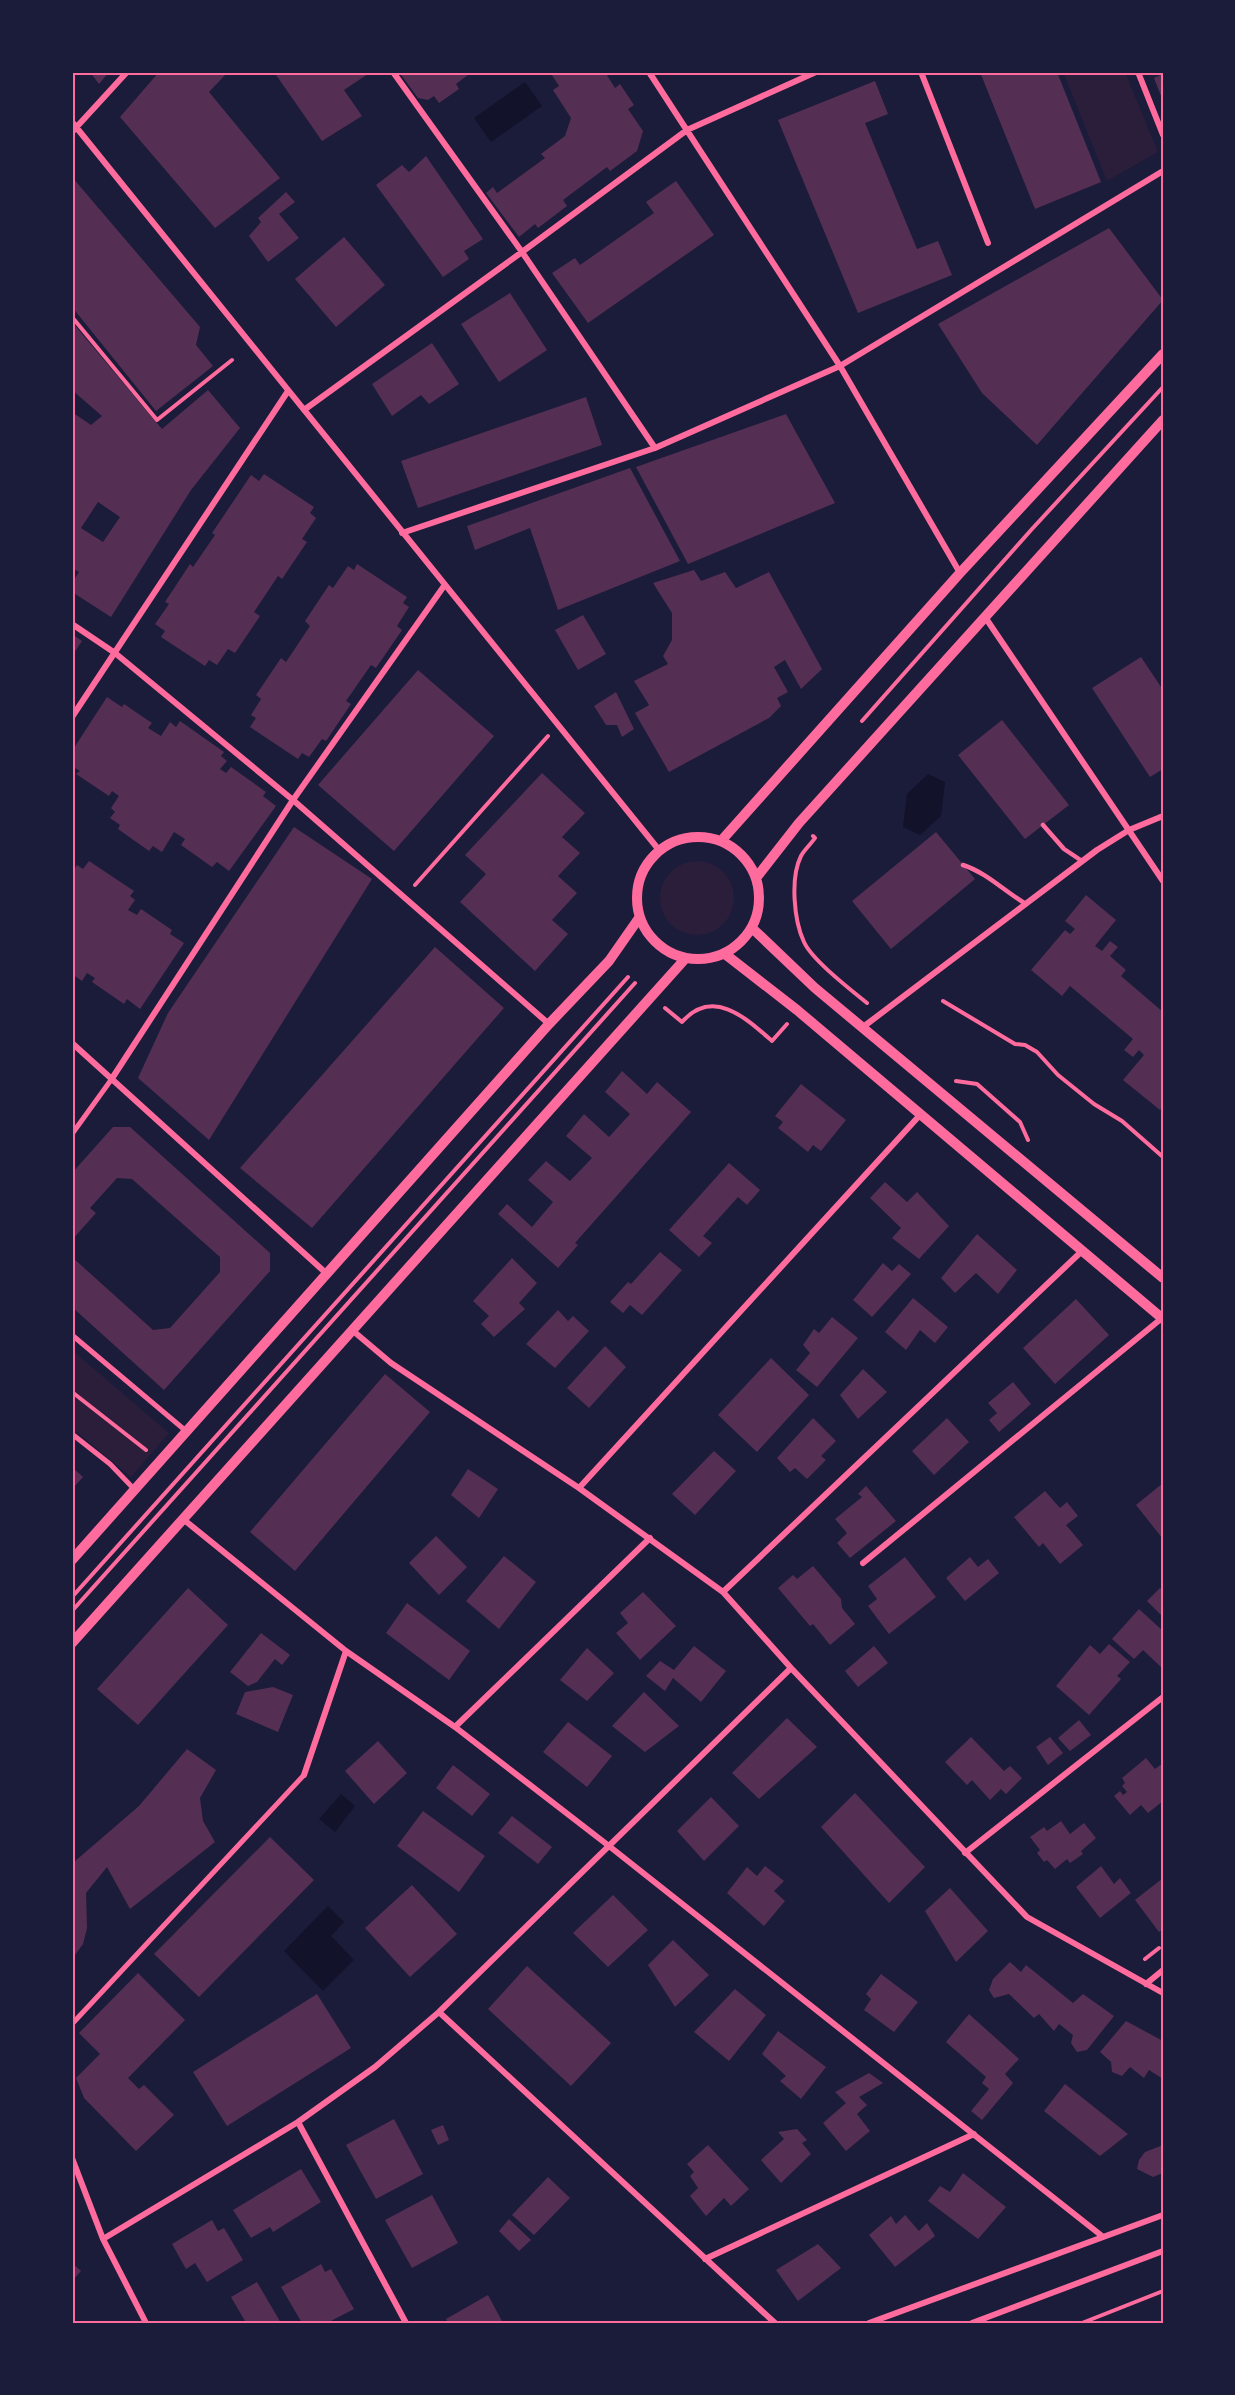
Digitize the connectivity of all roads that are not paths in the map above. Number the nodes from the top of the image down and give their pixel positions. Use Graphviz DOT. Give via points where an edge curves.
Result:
graph roads {
  1 [pos="127,72"];
  2 [pos="393,72"];
  3 [pos="650,72"];
  4 [pos="816,72"];
  5 [pos="921,72"];
  6 [pos="1138,72"];
  7 [pos="73,127"];
  8 [pos="687,130"];
  9 [pos="1163,135"];
  10 [pos="1163,171"];
  11 [pos="988,243"];
  12 [pos="522,252"];
  13 [pos="1163,354"];
  14 [pos="840,366"];
  15 [pos="288,391"];
  16 [pos="304,410"];
  17 [pos="1163,420"];
  18 [pos="655,448"];
  19 [pos="402,533"];
  20 [pos="960,573"];
  21 [pos="444,586"];
  22 [pos="985,617"];
  23 [pos="72,624"];
  24 [pos="115,652"];
  25 [pos="72,717"];
  26 [pos="293,800"];
  27 [pos="1163,816"];
  28 [pos="1043,825"];
  29 [pos="1129,830"];
  30 [pos="721,841"];
  31 [pos="659,850"];
  32 [pos="1082,861"];
  33 [pos="963,865"];
  34 [pos="756,878"];
  35 [pos="1163,881"];
  36 [pos="1026,904"];
  37 [pos="639,918"];
  38 [pos="752,928"];
  39 [pos="724,954"];
  40 [pos="685,959"];
  41 [pos="549,1024"];
  42 [pos="863,1027"];
  43 [pos="72,1043"];
  44 [pos="111,1080"];
  45 [pos="920,1115"];
  46 [pos="72,1134"];
  47 [pos="1082,1251"];
  48 [pos="328,1275"];
  49 [pos="1163,1278"];
  50 [pos="1162,1318"];
  51 [pos="352,1330"];
  52 [pos="72,1335"];
  53 [pos="188,1432"];
  54 [pos="72,1434"];
  55 [pos="579,1488"];
  56 [pos="135,1490"];
  57 [pos="183,1519"];
  58 [pos="650,1538"];
  59 [pos="72,1560"];
  60 [pos="863,1563"];
  61 [pos="723,1592"];
  62 [pos="72,1643"];
  63 [pos="346,1651"];
  64 [pos="791,1668"];
  65 [pos="1163,1696"];
  66 [pos="455,1727"];
  67 [pos="304,1775"];
  68 [pos="609,1846"];
  69 [pos="965,1853"];
  70 [pos="1163,1970"];
  71 [pos="1146,1984"];
  72 [pos="1163,1994"];
  73 [pos="439,2012"];
  74 [pos="72,2024"];
  75 [pos="298,2122"];
  76 [pos="975,2134"];
  77 [pos="72,2158"];
  78 [pos="1163,2215"];
  79 [pos="1102,2236"];
  80 [pos="103,2239"];
  81 [pos="1163,2251"];
  82 [pos="705,2259"];
  83 [pos="146,2323"];
  84 [pos="406,2323"];
  85 [pos="775,2323"];
  86 [pos="870,2323"];
  87 [pos="972,2323"];
  1 -- 7 [label="street"];
  2 -- 12 [label="street"];
  3 -- 8 [label="street"];
  4 -- 8 [label="street"];
  5 -- 11 [label="street"];
  6 -- 9 [label="street"];
  7 -- 15 [label="street"];
  8 -- 12 [label="street"];
  8 -- 14 [label="street"];
  10 -- 14 [label="street"];
  12 -- 16 [label="street"];
  12 -- 18 [label="street"];
  13 -- 20 [label="street"];
  14 -- 18 [label="street"];
  14 -- 20 [label="street"];
  15 -- 16 [label="street"];
  15 -- 24 [label="street"];
  16 -- 19 [label="street"];
  17 -- 22 [label="street"];
  18 -- 19 [label="street"];
  19 -- 21 [label="street"];
  20 -- 30 [label="street"];
  21 -- 26 [label="street"];
  21 -- 31 [label="street"];
  22 -- 29 [label="street"];
  22 -- 34 [label="street" via="799,823"];
  23 -- 24 [label="street"];
  24 -- 25 [label="street"];
  24 -- 26 [label="street"];
  26 -- 41 [label="street"];
  26 -- 44 [label="street"];
  27 -- 29 [label="street"];
  28 -- 32 [label="lane" via="1064,849"];
  29 -- 32 [label="street"];
  29 -- 35 [label="street"];
  30 -- 31 [label="street" via="689,838"];
  30 -- 34 [label="street" via="742,856"];
  31 -- 37 [label="street" via="641,874 636,903"];
  32 -- 36 [label="street"];
  33 -- 36 [label="lane" via="980,870"];
  34 -- 38 [label="street" via="759,903"];
  36 -- 42 [label="street"];
  37 -- 40 [label="street" via="649,936 665,951"];
  37 -- 41 [label="street" via="609,961"];
  38 -- 39 [label="street"];
  38 -- 42 [label="street"];
  39 -- 40 [label="street"];
  39 -- 45 [label="street" via="797,1010"];
  40 -- 51 [label="street"];
  41 -- 48 [label="street"];
  42 -- 49 [label="street"];
  43 -- 44 [label="street"];
  44 -- 46 [label="street"];
  44 -- 48 [label="street"];
  45 -- 47 [label="street"];
  45 -- 55 [label="street"];
  47 -- 50 [label="street"];
  47 -- 61 [label="street"];
  48 -- 53 [label="street"];
  50 -- 60 [label="street"];
  51 -- 55 [label="street" via="391,1363"];
  51 -- 57 [label="street"];
  52 -- 53 [label="street"];
  53 -- 56 [label="street"];
  54 -- 56 [label="street"];
  55 -- 58 [label="street"];
  56 -- 59 [label="street"];
  57 -- 62 [label="street"];
  57 -- 63 [label="street"];
  58 -- 61 [label="street"];
  58 -- 66 [label="street"];
  61 -- 64 [label="street"];
  63 -- 66 [label="street"];
  63 -- 67 [label="street"];
  64 -- 68 [label="street"];
  64 -- 69 [label="street"];
  65 -- 69 [label="street"];
  66 -- 68 [label="street"];
  67 -- 74 [label="street"];
  68 -- 73 [label="street"];
  68 -- 76 [label="street"];
  69 -- 71 [label="street" via="1027,1917"];
  70 -- 71 [label="street"];
  71 -- 72 [label="street"];
  73 -- 75 [label="street" via="375,2067"];
  73 -- 82 [label="street"];
  75 -- 80 [label="street"];
  75 -- 84 [label="street"];
  76 -- 79 [label="street"];
  76 -- 82 [label="street"];
  77 -- 80 [label="street"];
  78 -- 79 [label="street"];
  79 -- 86 [label="street"];
  80 -- 83 [label="street"];
  81 -- 87 [label="street"];
  82 -- 85 [label="street"];
}
